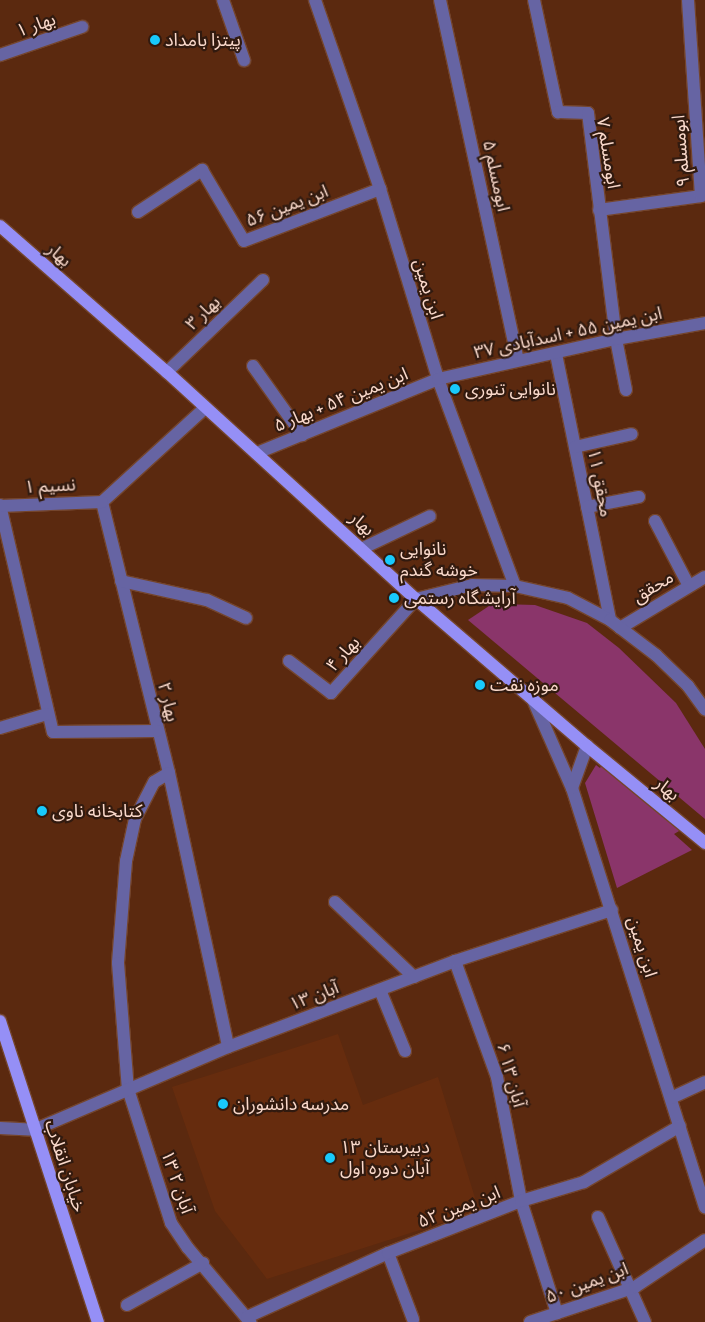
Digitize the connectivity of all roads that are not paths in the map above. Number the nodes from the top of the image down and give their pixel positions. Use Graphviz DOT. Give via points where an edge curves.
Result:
graph roads {
  1 [pos="222,0"];
  2 [pos="315,0"];
  3 [pos="440,0"];
  4 [pos="534,0"];
  5 [pos="688,0"];
  6 [pos="82,27"];
  7 [pos="0,55"];
  8 [pos="244,60"];
  9 [pos="380,190"];
  10 [pos="599,210"];
  11 [pos="138,212"];
  12 [pos="0,226"];
  13 [pos="263,280"];
  14 [pos="705,323"];
  15 [pos="616,338"];
  16 [pos="556,354"];
  17 [pos="518,360"];
  18 [pos="252,366"];
  19 [pos="167,372"];
  20 [pos="438,379"];
  21 [pos="626,390"];
  22 [pos="205,408"];
  23 [pos="632,434"];
  24 [pos="302,435"];
  25 [pos="575,447"];
  26 [pos="257,453"];
  27 [pos="639,496"];
  28 [pos="102,502"];
  29 [pos="0,506"];
  30 [pos="587,507"];
  31 [pos="430,516"];
  32 [pos="655,521"];
  33 [pos="363,548"];
  34 [pos="705,577"];
  35 [pos="121,581"];
  36 [pos="516,586"];
  37 [pos="689,586"];
  38 [pos="416,600"];
  39 [pos="246,618"];
  40 [pos="615,624"];
  41 [pos="289,661"];
  42 [pos="534,702"];
  43 [pos="705,709"];
  44 [pos="47,714"];
  45 [pos="0,728"];
  46 [pos="157,731"];
  47 [pos="587,746"];
  48 [pos="169,773"];
  49 [pos="572,788"];
  50 [pos="705,843"];
  51 [pos="334,902"];
  52 [pos="612,910"];
  53 [pos="454,961"];
  54 [pos="414,977"];
  55 [pos="380,990"];
  56 [pos="0,1021"];
  57 [pos="228,1047"];
  58 [pos="405,1050"];
  59 [pos="705,1082"];
  60 [pos="128,1089"];
  61 [pos="671,1098"];
  62 [pos="680,1126"];
  63 [pos="0,1128"];
  64 [pos="34,1130"];
  65 [pos="521,1201"];
  66 [pos="705,1207"];
  67 [pos="598,1217"];
  68 [pos="705,1240"];
  69 [pos="388,1253"];
  70 [pos="203,1263"];
  71 [pos="630,1288"];
  72 [pos="128,1305"];
  73 [pos="556,1313"];
  74 [pos="249,1319"];
  75 [pos="413,1319"];
  76 [pos="98,1322"];
  77 [pos="530,1322"];
  78 [pos="645,1322"];
  1 -- 8 [label="street"];
  2 -- 9 [label="street, ابن یمین"];
  3 -- 17 [label="street, ابومسلم ۵"];
  4 -- 10 [label="street, ابومسلم ۷" via="558,112 588,113"];
  5 -- 10 [label="street, ابومسلم ۹" via="702,196"];
  6 -- 7 [label="street, بهار ۱"];
  9 -- 11 [label="street, ابن یمین ۵۶" via="244,241 202,170"];
  9 -- 20 [label="street, ابن یمین"];
  10 -- 15 [label="street, ابومسلم ۷"];
  12 -- 19 [label="main road, بهار"];
  13 -- 19 [label="street, بهار ۳"];
  14 -- 15 [label="street, ابن یمین ۵۵ + اسدآبادی ۳۷"];
  15 -- 16 [label="street, ابن یمین ۵۵ + اسدآبادی ۳۷"];
  15 -- 21 [label="street, ابومسلم ۷"];
  16 -- 17 [label="street, ابن یمین ۵۵ + اسدآبادی ۳۷"];
  16 -- 25 [label="street, محقق ۱۱"];
  17 -- 20 [label="street, ابن یمین ۵۵ + اسدآبادی ۳۷"];
  18 -- 24 [label="street"];
  19 -- 22 [label="main road, بهار"];
  20 -- 24 [label="street, ابن یمین ۵۴ + بهار ۵"];
  20 -- 36 [label="street, ابن یمین"];
  22 -- 26 [label="main road, بهار"];
  22 -- 28 [label="street"];
  23 -- 25 [label="street"];
  24 -- 26 [label="street, ابن یمین ۵۴ + بهار ۵"];
  25 -- 30 [label="street, محقق ۱۱"];
  26 -- 33 [label="main road, بهار"];
  27 -- 30 [label="street"];
  28 -- 29 [label="street, نسیم ۱"];
  28 -- 35 [label="street, بهار ۲"];
  29 -- 44 [label="street"];
  30 -- 40 [label="street, محقق ۱۱"];
  31 -- 33 [label="street"];
  32 -- 37 [label="street"];
  33 -- 38 [label="main road, بهار"];
  34 -- 37 [label="street, محقق"];
  35 -- 39 [label="street" via="208,600"];
  35 -- 46 [label="street, بهار ۲"];
  36 -- 38 [label="street" via="472,585"];
  36 -- 40 [label="street" via="568,598"];
  37 -- 40 [label="street, محقق"];
  38 -- 41 [label="street, بهار ۴" via="331,693"];
  38 -- 42 [label="main road, بهار"];
  40 -- 43 [label="street" via="656,655 688,686"];
  42 -- 47 [label="main road, بهار"];
  42 -- 49 [label="street, ابن یمین"];
  44 -- 45 [label="street"];
  44 -- 46 [label="street" via="53,732"];
  46 -- 48 [label="street, بهار ۲"];
  47 -- 49 [label="street"];
  47 -- 50 [label="main road, بهار"];
  48 -- 57 [label="street, بهار ۲"];
  48 -- 60 [label="street, ۱۳ آبان ۲" via="154,782 135,819 126,861 118,963"];
  49 -- 52 [label="street, ابن یمین"];
  51 -- 54 [label="street"];
  52 -- 53 [label="street, ۱۳ آبان"];
  52 -- 61 [label="street, ابن یمین"];
  53 -- 54 [label="street, ۱۳ آبان"];
  53 -- 65 [label="street, ۶ آبان ۱۳" via="497,1077"];
  54 -- 55 [label="street, ۱۳ آبان"];
  55 -- 57 [label="street, ۱۳ آبان"];
  55 -- 58 [label="street"];
  56 -- 64 [label="main road, خیابان انقلاب"];
  57 -- 60 [label="street, ۱۳ آبان"];
  59 -- 61 [label="street"];
  60 -- 64 [label="street, ۱۳ آبان"];
  60 -- 70 [label="street, ۱۳ آبان ۲" via="171,1223"];
  61 -- 62 [label="street, ابن یمین"];
  62 -- 65 [label="street, ابن یمین ۵۲" via="584,1182"];
  62 -- 66 [label="street, ابن یمین"];
  63 -- 64 [label="street"];
  64 -- 76 [label="main road, خیابان انقلاب"];
  65 -- 69 [label="street, ابن یمین ۵۲"];
  65 -- 73 [label="street, ۶ آبان ۱۳"];
  67 -- 71 [label="street"];
  68 -- 71 [label="street, ابن یمین ۵۰"];
  69 -- 74 [label="street, ابن یمین ۵۲"];
  69 -- 75 [label="street"];
  70 -- 72 [label="street"];
  70 -- 74 [label="street, ۱۳ آبان ۲"];
  71 -- 73 [label="street, ابن یمین ۵۰"];
  71 -- 78 [label="street"];
  73 -- 77 [label="street, ابن یمین ۵۰"];
}
